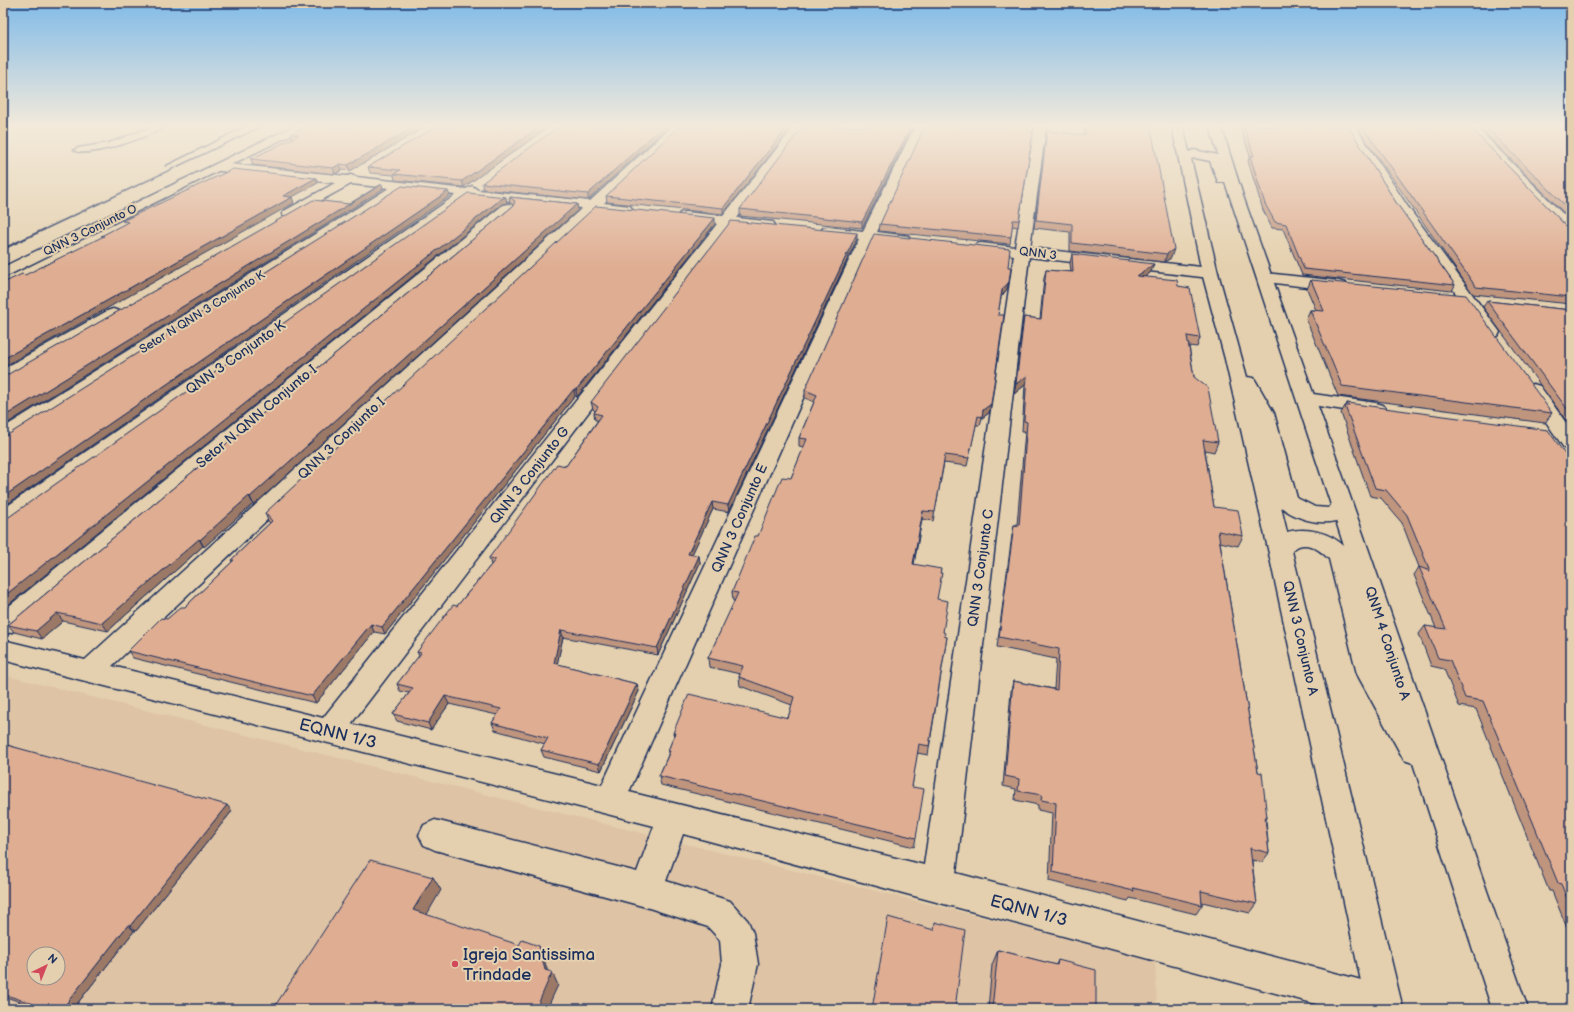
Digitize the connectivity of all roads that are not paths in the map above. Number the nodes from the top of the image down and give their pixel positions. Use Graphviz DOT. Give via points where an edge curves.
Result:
graph roads {
  1 [pos="207,173"];
  2 [pos="282,173"];
  3 [pos="361,173"];
  4 [pos="628,173"];
  5 [pos="765,173"];
  6 [pos="898,173"];
  7 [pos="1034,173"];
  8 [pos="1188,173"];
  9 [pos="1221,173"];
  10 [pos="1229,173"];
  11 [pos="1380,173"];
  12 [pos="1515,173"];
  13 [pos="349,180"];
  14 [pos="486,180"];
  15 [pos="401,186"];
  16 [pos="467,194"];
  17 [pos="592,206"];
  18 [pos="508,208"];
  19 [pos="638,211"];
  20 [pos="1241,212"];
  21 [pos="668,214"];
  22 [pos="280,220"];
  23 [pos="729,221"];
  24 [pos="783,226"];
  25 [pos="814,229"];
  26 [pos="1571,230"];
  27 [pos="868,235"];
  28 [pos="914,240"];
  29 [pos="968,246"];
  30 [pos="1022,251"];
  31 [pos="3,273"];
  32 [pos="1210,274"];
  33 [pos="1265,278"];
  34 [pos="1351,287"];
  35 [pos="1446,297"];
  36 [pos="1477,300"];
  37 [pos="128,306"];
  38 [pos="1501,344"];
  39 [pos="1234,359"];
  40 [pos="1523,376"];
  41 [pos="3,377"];
  42 [pos="1306,400"];
  43 [pos="1392,411"];
  44 [pos="1540,430"];
  45 [pos="3,437"];
  46 [pos="1567,439"];
  47 [pos="1342,505"];
  48 [pos="3,520"];
  49 [pos="1280,549"];
  50 [pos="3,625"];
  51 [pos="3,650"];
  52 [pos="90,671"];
  53 [pos="330,730"];
  54 [pos="1438,792"];
  55 [pos="610,801"];
  56 [pos="673,817"];
  57 [pos="435,835"];
  58 [pos="938,885"];
  59 [pos="646,891"];
  60 [pos="1384,1007"];
  61 [pos="730,1009"];
  62 [pos="1510,1009"];
  1 -- 31 [label="street, QNN 3 Conjunto O"];
  2 -- 13 [label="street"];
  3 -- 13 [label="street"];
  4 -- 17 [label="street, QNN 3 Conjunto I"];
  5 -- 23 [label="street, QNN 3 Conjunto G"];
  6 -- 27 [label="street, QNN 3 Conjunto E"];
  7 -- 30 [label="street, QNN 3 Conjunto C"];
  8 -- 32 [label="street, QNN 3 Conjunto A"];
  9 -- 20 [label="street" via="1226,192"];
  10 -- 20 [label="street"];
  11 -- 36 [label="street" via="1403,209"];
  12 -- 26 [label="street"];
  13 -- 15 [label="street"];
  13 -- 22 [label="street"];
  14 -- 16 [label="street, QNN 3 Conjunto K"];
  15 -- 16 [label="street"];
  15 -- 45 [label="street, Setor N QNN 3 Conjunto K"];
  16 -- 17 [label="street"];
  16 -- 48 [label="street, QNN 3 Conjunto K"];
  17 -- 19 [label="street"];
  17 -- 52 [label="street, QNN 3 Conjunto I"];
  18 -- 50 [label="street, Setor N QNN Conjunto I"];
  20 -- 33 [label="street, QNM 4 Conjunto A"];
  21 -- 23 [label="street"];
  23 -- 24 [label="street"];
  23 -- 53 [label="street, QNN 3 Conjunto G"];
  25 -- 27 [label="street"];
  27 -- 28 [label="street"];
  27 -- 55 [label="street, QNN 3 Conjunto E"];
  29 -- 30 [label="street, QNN 3"];
  30 -- 32 [label="street, QNN 3"];
  30 -- 58 [label="street, QNN 3 Conjunto C"];
  32 -- 39 [label="street, QNN 3 Conjunto A"];
  33 -- 34 [label="street"];
  33 -- 42 [label="street, QNM 4 Conjunto A"];
  35 -- 36 [label="street"];
  36 -- 38 [label="street"];
  37 -- 41 [label="street"];
  39 -- 47 [label="street" via="1264,413 1287,501 1295,508 1320,516 1336,514"];
  39 -- 49 [label="street, QNN 3 Conjunto A"];
  40 -- 46 [label="street"];
  42 -- 43 [label="street"];
  42 -- 47 [label="street, QNM 4 Conjunto A"];
  44 -- 46 [label="street"];
  47 -- 54 [label="street, QNM 4 Conjunto A"];
  49 -- 54 [label="street" via="1288,540 1298,537 1311,538 1329,545 1340,556 1370,674"];
  49 -- 60 [label="street, QNN 3 Conjunto A"];
  51 -- 52 [label="street, EQNN 1/3"];
  52 -- 53 [label="street, EQNN 1/3"];
  53 -- 55 [label="street, EQNN 1/3"];
  54 -- 62 [label="street, QNM 4 Conjunto A"];
  55 -- 56 [label="street, EQNN 1/3"];
  56 -- 58 [label="street, EQNN 1/3"];
  56 -- 59 [label="street"];
  57 -- 59 [label="street"];
  58 -- 60 [label="street, EQNN 1/3"];
  59 -- 61 [label="street" via="718,913 736,933 740,964"];
}
